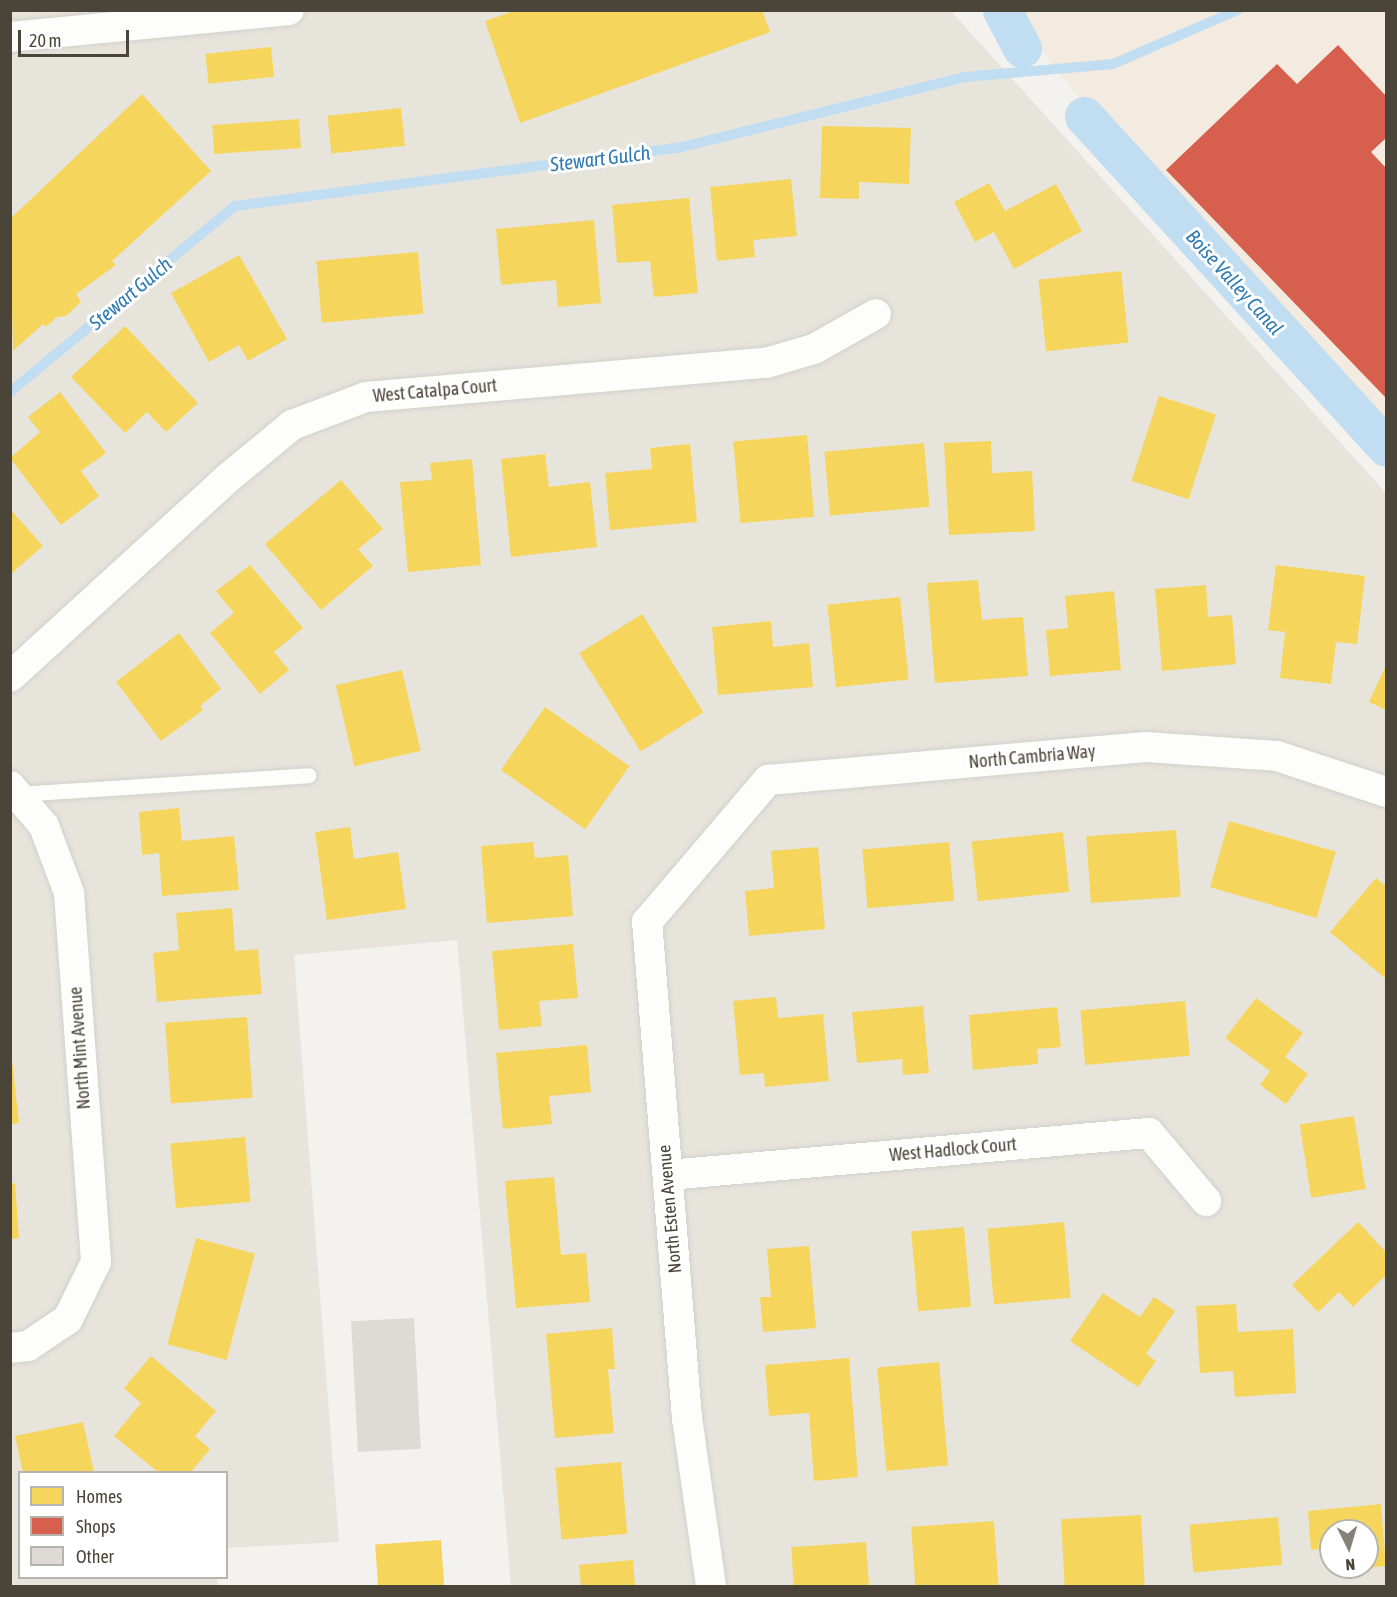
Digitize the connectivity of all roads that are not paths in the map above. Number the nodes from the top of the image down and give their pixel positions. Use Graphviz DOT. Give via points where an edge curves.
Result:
graph roads {
  1 [pos="289,10"];
  2 [pos="10,37"];
  3 [pos="876,314"];
  4 [pos="10,677"];
  5 [pos="308,775"];
  6 [pos="14,790"];
  7 [pos="1386,792"];
  8 [pos="707,852"];
  9 [pos="668,1175"];
  10 [pos="1206,1201"];
  11 [pos="10,1348"];
  12 [pos="711,1587"];
  1 -- 2 [label="street"];
  3 -- 4 [label="street, West Catalpa Court" via="814,349 766,363 366,397 292,425 228,478"];
  5 -- 6 [label="lane"];
  6 -- 11 [label="street, North Mint Avenue" via="44,826 69,893 96,1262 68,1319 28,1346"];
  7 -- 8 [label="street, North Cambria Way" via="1277,756 1146,747 768,780"];
  8 -- 9 [label="street, North Esten Avenue" via="647,922"];
  9 -- 10 [label="street, West Hadlock Court" via="1149,1133"];
  9 -- 12 [label="street, North Esten Avenue" via="687,1418"];
}
